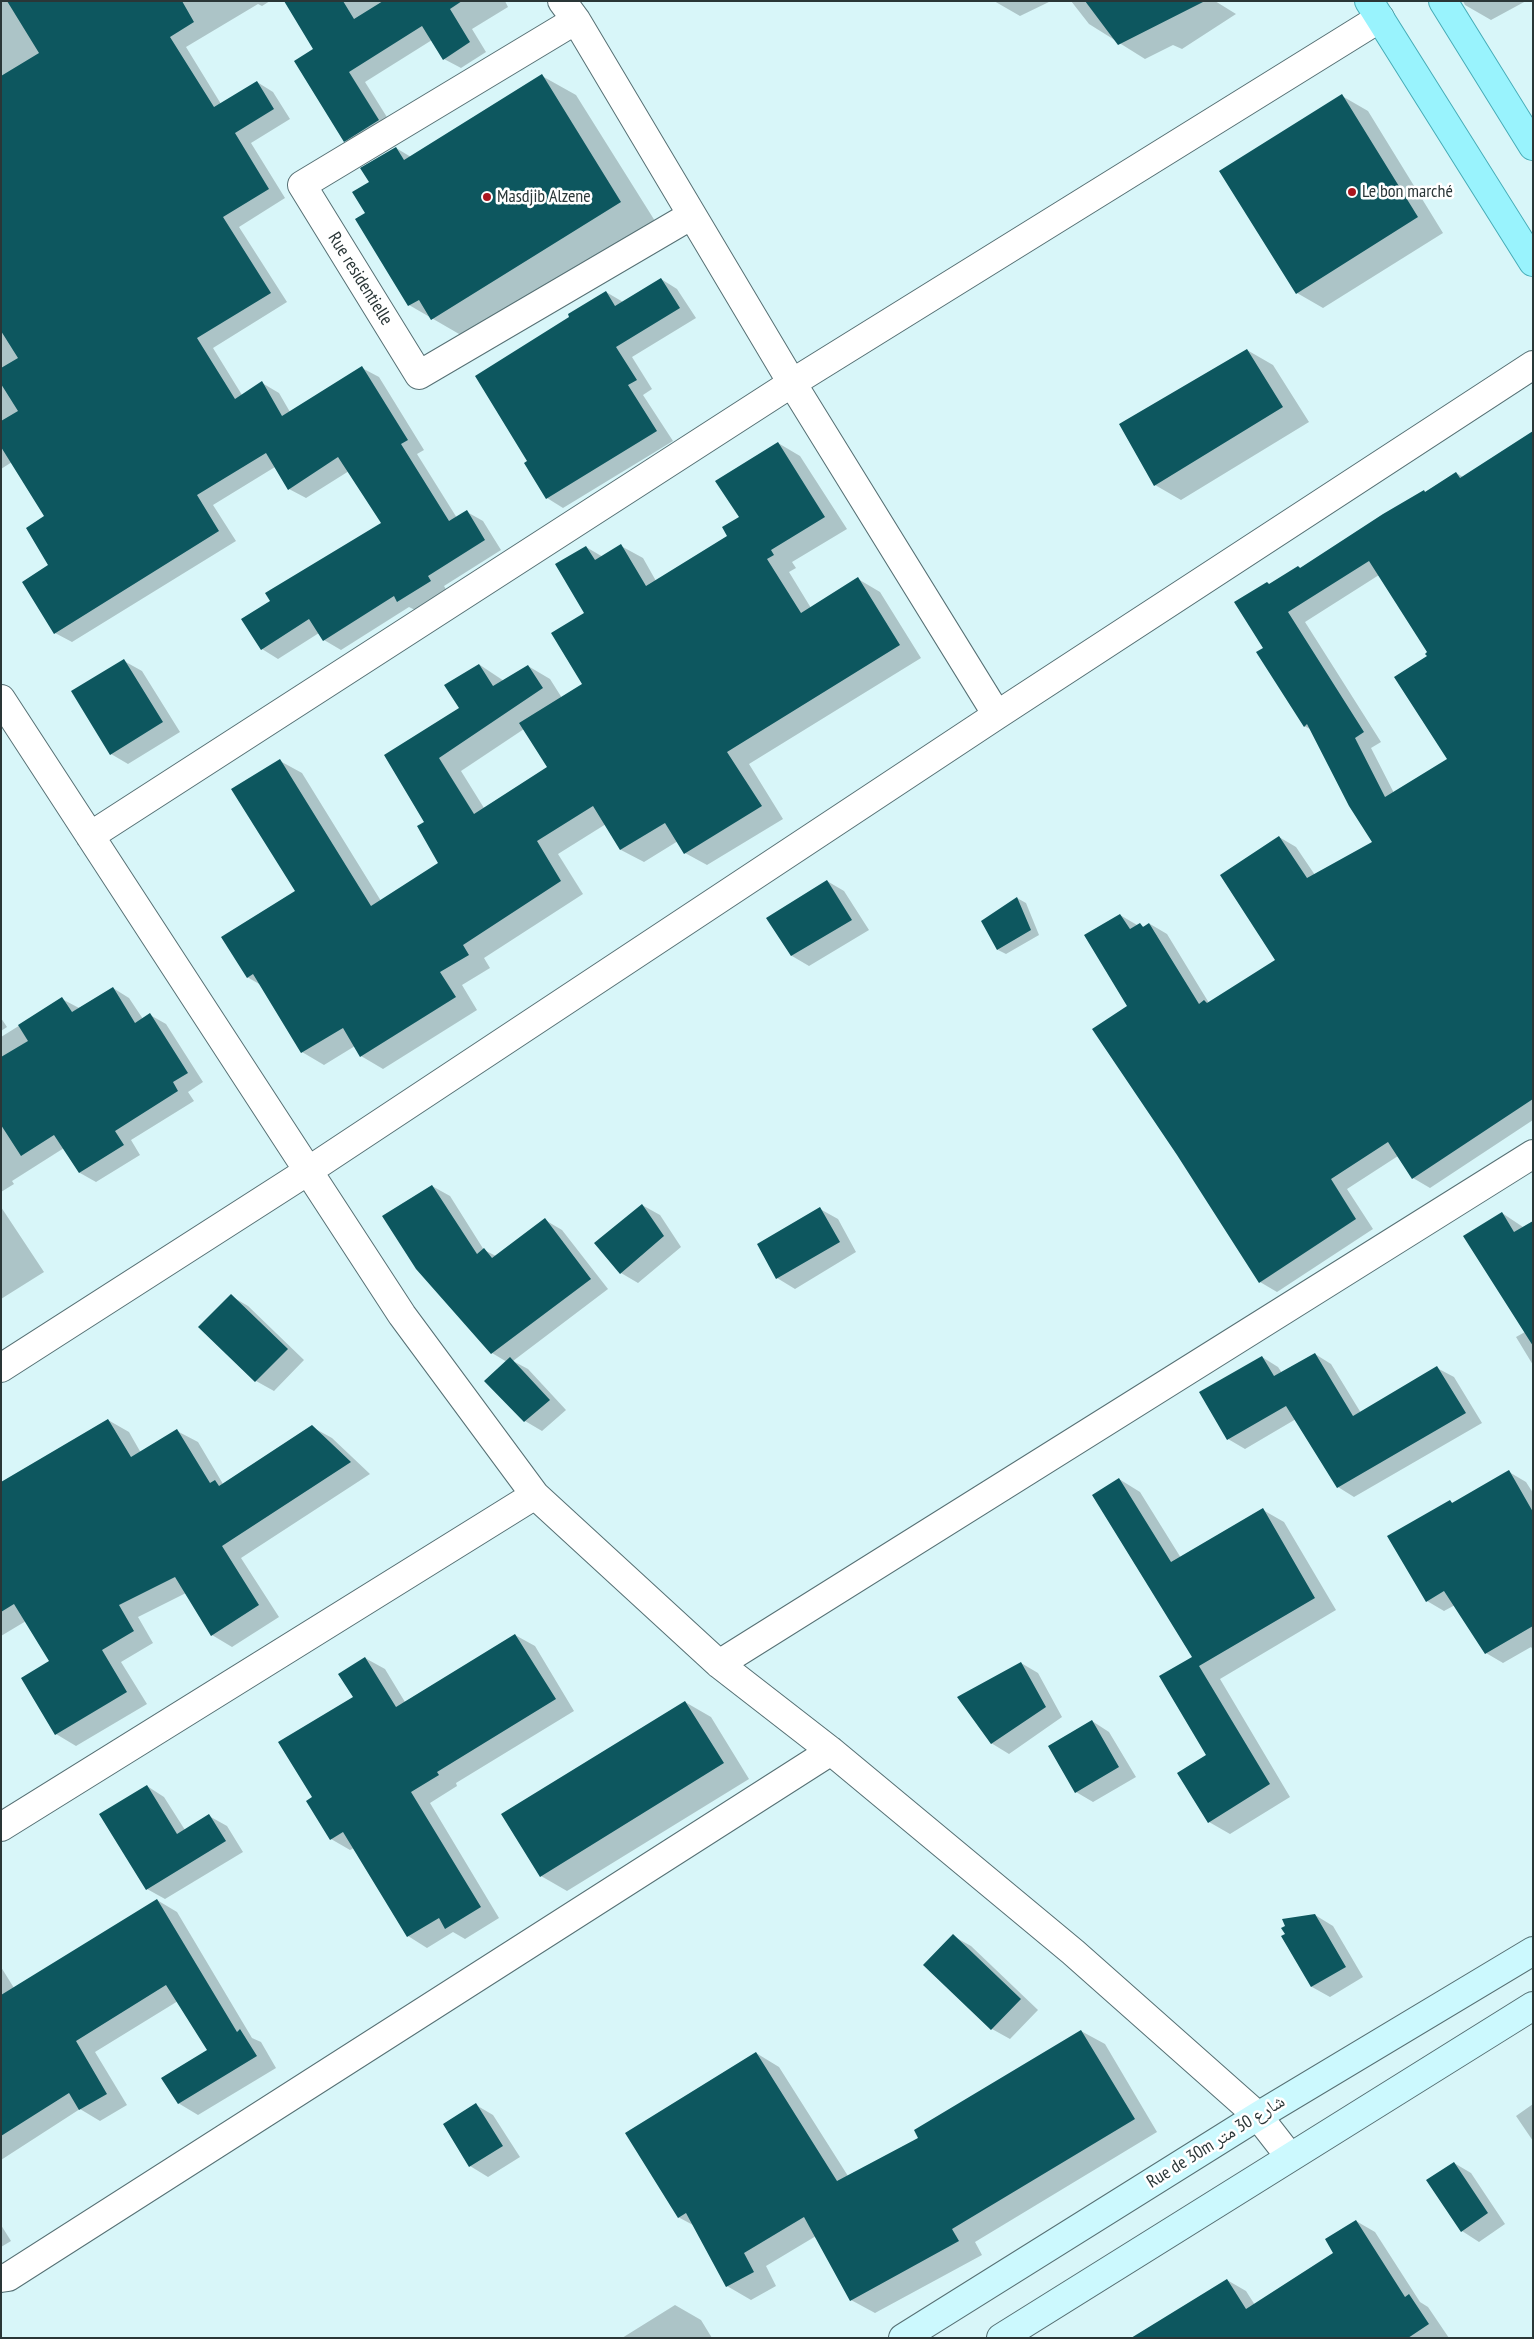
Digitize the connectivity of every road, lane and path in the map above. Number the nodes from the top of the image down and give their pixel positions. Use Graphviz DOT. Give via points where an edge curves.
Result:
graph roads {
  1 [pos="1443,1"];
  2 [pos="1374,10"];
  3 [pos="569,11"];
  4 [pos="1533,146"];
  5 [pos="692,216"];
  6 [pos="1531,257"];
  7 [pos="1533,366"];
  8 [pos="792,383"];
  9 [pos="1,699"];
  10 [pos="997,715"];
  11 [pos="90,836"];
  12 [pos="1533,1154"];
  13 [pos="308,1171"];
  14 [pos="1,1368"];
  15 [pos="535,1495"];
  16 [pos="720,1664"];
  17 [pos="831,1751"];
  18 [pos="1,1827"];
  19 [pos="1533,1952"];
  20 [pos="1533,2006"];
  21 [pos="1258,2116"];
  22 [pos="1290,2157"];
  23 [pos="1,2278"];
  24 [pos="903,2338"];
  25 [pos="1001,2338"];
  1 -- 4 [label="main road"];
  2 -- 6 [label="main road"];
  2 -- 8 [label="street"];
  3 -- 5 [label="street"];
  3 -- 5 [label="street, Rue residentielle" via="302,185 419,376"];
  5 -- 8 [label="street"];
  7 -- 10 [label="street"];
  8 -- 10 [label="street"];
  8 -- 11 [label="street"];
  9 -- 11 [label="street"];
  10 -- 13 [label="street"];
  11 -- 13 [label="street"];
  12 -- 16 [label="street"];
  13 -- 14 [label="street"];
  13 -- 15 [label="street" via="402,1315"];
  15 -- 16 [label="street"];
  15 -- 18 [label="street"];
  16 -- 17 [label="street"];
  17 -- 21 [label="street" via="1073,1952"];
  17 -- 23 [label="street" via="8,2277"];
  19 -- 21 [label="street, Rue de 30m شارع 30 متر"];
  20 -- 22 [label="street"];
  21 -- 22 [label="street"];
  21 -- 24 [label="street, Rue de 30m شارع 30 متر"];
  22 -- 25 [label="street"];
}
